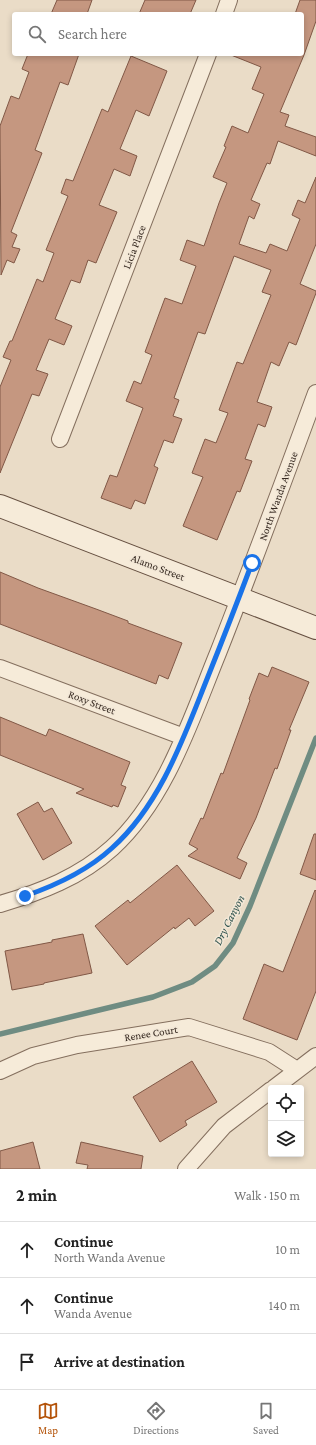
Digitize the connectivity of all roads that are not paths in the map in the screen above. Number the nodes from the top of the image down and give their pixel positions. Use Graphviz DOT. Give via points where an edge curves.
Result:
graph roads {
  1 [pos="229,0"];
  2 [pos="225,12"];
  3 [pos="207,56"];
  4 [pos="316,393"];
  5 [pos="60,439"];
  6 [pos="0,506"];
  7 [pos="239,598"];
  8 [pos="316,628"];
  9 [pos="0,668"];
  10 [pos="184,737"];
  11 [pos="0,904"];
  12 [pos="316,1056"];
  13 [pos="297,1070"];
  14 [pos="0,1071"];
  15 [pos="278,1085"];
  16 [pos="268,1092"];
  17 [pos="186,1169"];
  1 -- 2 [label="street"];
  3 -- 5 [label="street, Licia Place"];
  4 -- 7 [label="street, North Wanda Avenue"];
  6 -- 7 [label="main road, Alamo Street"];
  7 -- 8 [label="main road, Alamo Street"];
  7 -- 10 [label="street, North Wanda Avenue"];
  9 -- 10 [label="street, Roxy Street"];
  10 -- 11 [label="street, North Wanda Avenue" via="161,784 140,818 112,848 80,873 55,886"];
  12 -- 13 [label="street"];
  13 -- 14 [label="street, Renee Court" via="269,1052 189,1027 77,1045 33,1056"];
  13 -- 15 [label="street"];
  16 -- 17 [label="street" via="224,1126"];
}
